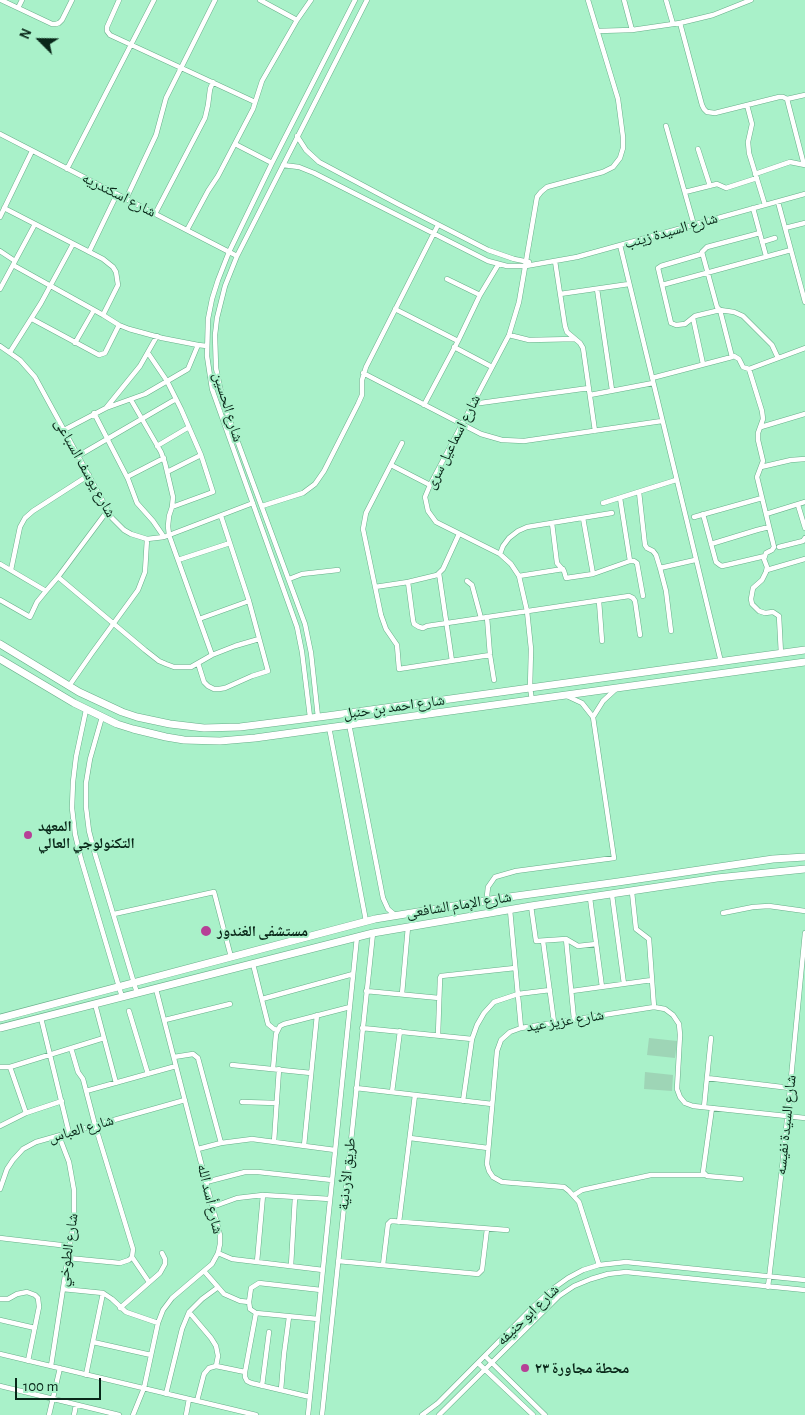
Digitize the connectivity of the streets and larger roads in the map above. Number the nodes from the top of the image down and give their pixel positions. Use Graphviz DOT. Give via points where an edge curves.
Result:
graph roads {
  1 [pos="1,0"];
  2 [pos="22,0"];
  3 [pos="72,0"];
  4 [pos="119,0"];
  5 [pos="154,0"];
  6 [pos="215,0"];
  7 [pos="260,0"];
  8 [pos="311,0"];
  9 [pos="355,0"];
  10 [pos="367,0"];
  11 [pos="588,0"];
  12 [pos="624,0"];
  13 [pos="666,0"];
  14 [pos="751,0"];
  15 [pos="18,8"];
  16 [pos="297,20"];
  17 [pos="680,23"];
  18 [pos="673,24"];
  19 [pos="632,30"];
  20 [pos="598,31"];
  21 [pos="131,44"];
  22 [pos="181,68"];
  23 [pos="213,82"];
  24 [pos="805,95"];
  25 [pos="787,99"];
  26 [pos="255,102"];
  27 [pos="747,105"];
  28 [pos="666,126"];
  29 [pos="0,134"];
  30 [pos="298,136"];
  31 [pos="235,144"];
  32 [pos="698,149"];
  33 [pos="32,151"];
  34 [pos="272,163"];
  35 [pos="283,165"];
  36 [pos="804,165"];
  37 [pos="67,169"];
  38 [pos="756,176"];
  39 [pos="710,186"];
  40 [pos="685,192"];
  41 [pos="117,194"];
  42 [pos="805,194"];
  43 [pos="126,199"];
  44 [pos="778,202"];
  45 [pos="765,205"];
  46 [pos="753,208"];
  47 [pos="2,213"];
  48 [pos="155,214"];
  49 [pos="805,223"];
  50 [pos="35,224"];
  51 [pos="438,224"];
  52 [pos="694,225"];
  53 [pos="785,228"];
  54 [pos="187,230"];
  55 [pos="760,233"];
  56 [pos="434,234"];
  57 [pos="776,238"];
  58 [pos="762,242"];
  59 [pos="73,244"];
  60 [pos="620,245"];
  61 [pos="791,250"];
  62 [pos="0,251"];
  63 [pos="89,252"];
  64 [pos="229,252"];
  65 [pos="702,254"];
  66 [pos="237,256"];
  67 [pos="766,256"];
  68 [pos="555,261"];
  69 [pos="14,263"];
  70 [pos="498,264"];
  71 [pos="526,264"];
  72 [pos="707,272"];
  73 [pos="447,279"];
  74 [pos="629,284"];
  75 [pos="662,285"];
  76 [pos="51,286"];
  77 [pos="0,288"];
  78 [pos="597,289"];
  79 [pos="803,289"];
  80 [pos="560,294"];
  81 [pos="480,295"];
  82 [pos="805,302"];
  83 [pos="395,309"];
  84 [pos="94,310"];
  85 [pos="720,310"];
  86 [pos="104,315"];
  87 [pos="693,318"];
  88 [pos="32,319"];
  89 [pos="119,325"];
  90 [pos="509,335"];
  91 [pos="157,336"];
  92 [pos="576,338"];
  93 [pos="458,341"];
  94 [pos="75,343"];
  95 [pos="198,345"];
  96 [pos="0,346"];
  97 [pos="207,346"];
  98 [pos="454,347"];
  99 [pos="805,348"];
  100 [pos="10,352"];
  101 [pos="148,353"];
  102 [pos="732,357"];
  103 [pos="778,358"];
  104 [pos="703,364"];
  105 [pos="492,367"];
  106 [pos="749,369"];
  107 [pos="363,373"];
  108 [pos="653,380"];
  109 [pos="167,382"];
  110 [pos="589,388"];
  111 [pos="612,390"];
  112 [pos="590,395"];
  113 [pos="176,399"];
  114 [pos="131,400"];
  115 [pos="223,402"];
  116 [pos="216,404"];
  117 [pos="473,404"];
  118 [pos="424,405"];
  119 [pos="106,408"];
  120 [pos="94,413"];
  121 [pos="805,414"];
  122 [pos="142,419"];
  123 [pos="662,421"];
  124 [pos="462,424"];
  125 [pos="189,427"];
  126 [pos="761,427"];
  127 [pos="64,430"];
  128 [pos="595,431"];
  129 [pos="108,439"];
  130 [pos="402,443"];
  131 [pos="158,446"];
  132 [pos="78,456"];
  133 [pos="201,456"];
  134 [pos="164,458"];
  135 [pos="805,459"];
  136 [pos="391,465"];
  137 [pos="761,467"];
  138 [pos="167,472"];
  139 [pos="89,475"];
  140 [pos="127,477"];
  141 [pos="676,480"];
  142 [pos="430,484"];
  143 [pos="639,492"];
  144 [pos="620,498"];
  145 [pos="762,498"];
  146 [pos="805,502"];
  147 [pos="253,503"];
  148 [pos="603,503"];
  149 [pos="798,505"];
  150 [pos="262,506"];
  151 [pos="172,507"];
  152 [pos="108,510"];
  153 [pos="612,514"];
  154 [pos="703,514"];
  155 [pos="766,514"];
  156 [pos="221,516"];
  157 [pos="694,517"];
  158 [pos="583,518"];
  159 [pos="552,523"];
  160 [pos="769,527"];
  161 [pos="805,528"];
  162 [pos="459,534"];
  163 [pos="169,535"];
  164 [pos="164,537"];
  165 [pos="147,538"];
  166 [pos="805,538"];
  167 [pos="230,543"];
  168 [pos="711,544"];
  169 [pos="779,547"];
  170 [pos="500,554"];
  171 [pos="765,556"];
  172 [pos="805,559"];
  173 [pos="178,560"];
  174 [pos="695,560"];
  175 [pos="630,561"];
  176 [pos="0,564"];
  177 [pos="660,568"];
  178 [pos="563,569"];
  179 [pos="11,570"];
  180 [pos="338,570"];
  181 [pos="766,570"];
  182 [pos="439,573"];
  183 [pos="593,574"];
  184 [pos="519,576"];
  185 [pos="58,577"];
  186 [pos="289,579"];
  187 [pos="467,580"];
  188 [pos="408,582"];
  189 [pos="375,587"];
  190 [pos="46,591"];
  191 [pos="643,596"];
  192 [pos="0,600"];
  193 [pos="598,601"];
  194 [pos="248,602"];
  195 [pos="527,611"];
  196 [pos="302,615"];
  197 [pos="487,617"];
  198 [pos="294,618"];
  199 [pos="482,618"];
  200 [pos="199,619"];
  201 [pos="114,623"];
  202 [pos="447,623"];
  203 [pos="672,631"];
  204 [pos="640,635"];
  205 [pos="259,639"];
  206 [pos="602,641"];
  207 [pos="1,647"];
  208 [pos="805,650"];
  209 [pos="781,654"];
  210 [pos="212,655"];
  211 [pos="490,655"];
  212 [pos="0,658"];
  213 [pos="452,661"];
  214 [pos="721,662"];
  215 [pos="805,662"];
  216 [pos="198,663"];
  217 [pos="494,680"];
  218 [pos="69,686"];
  219 [pos="530,688"];
  220 [pos="616,688"];
  221 [pos="566,695"];
  222 [pos="532,700"];
  223 [pos="86,710"];
  224 [pos="593,716"];
  225 [pos="102,717"];
  226 [pos="314,717"];
  227 [pos="349,724"];
  228 [pos="329,727"];
  229 [pos="203,728"];
  230 [pos="202,741"];
  231 [pos="805,857"];
  232 [pos="805,868"];
  233 [pos="599,885"];
  234 [pos="632,892"];
  235 [pos="612,895"];
  236 [pos="601,896"];
  237 [pos="590,898"];
  238 [pos="488,900"];
  239 [pos="531,906"];
  240 [pos="510,910"];
  241 [pos="805,910"];
  242 [pos="723,913"];
  243 [pos="114,914"];
  244 [pos="396,916"];
  245 [pos="366,921"];
  246 [pos="408,927"];
  247 [pos="372,933"];
  248 [pos="805,933"];
  249 [pos="357,937"];
  250 [pos="566,939"];
  251 [pos="544,941"];
  252 [pos="596,944"];
  253 [pos="231,957"];
  254 [pos="253,964"];
  255 [pos="515,968"];
  256 [pos="353,974"];
  257 [pos="803,977"];
  258 [pos="652,980"];
  259 [pos="134,982"];
  260 [pos="624,984"];
  261 [pos="119,986"];
  262 [pos="602,987"];
  263 [pos="156,988"];
  264 [pos="550,990"];
  265 [pos="366,991"];
  266 [pos="572,991"];
  267 [pos="137,993"];
  268 [pos="402,994"];
  269 [pos="518,994"];
  270 [pos="122,997"];
  271 [pos="439,998"];
  272 [pos="262,1000"];
  273 [pos="95,1004"];
  274 [pos="230,1004"];
  275 [pos="350,1007"];
  276 [pos="654,1007"];
  277 [pos="129,1011"];
  278 [pos="317,1015"];
  279 [pos="0,1018"];
  280 [pos="41,1018"];
  281 [pos="574,1019"];
  282 [pos="165,1020"];
  283 [pos="554,1022"];
  284 [pos="0,1028"];
  285 [pos="362,1028"];
  286 [pos="521,1028"];
  287 [pos="277,1030"];
  288 [pos="400,1032"];
  289 [pos="438,1036"];
  290 [pos="104,1038"];
  291 [pos="711,1038"];
  292 [pos="472,1039"];
  293 [pos="71,1048"];
  294 [pos="50,1055"];
  295 [pos="174,1056"];
  296 [pos="232,1065"];
  297 [pos="176,1066"];
  298 [pos="0,1067"];
  299 [pos="10,1067"];
  300 [pos="273,1069"];
  301 [pos="279,1070"];
  302 [pos="311,1073"];
  303 [pos="148,1074"];
  304 [pos="706,1078"];
  305 [pos="116,1083"];
  306 [pos="356,1088"];
  307 [pos="790,1088"];
  308 [pos="86,1091"];
  309 [pos="392,1092"];
  310 [pos="415,1095"];
  311 [pos="185,1100"];
  312 [pos="62,1101"];
  313 [pos="463,1101"];
  314 [pos="242,1102"];
  315 [pos="277,1103"];
  316 [pos="492,1104"];
  317 [pos="704,1108"];
  318 [pos="712,1108"];
  319 [pos="26,1113"];
  320 [pos="787,1116"];
  321 [pos="805,1118"];
  322 [pos="95,1125"];
  323 [pos="0,1126"];
  324 [pos="69,1133"];
  325 [pos="59,1136"];
  326 [pos="410,1138"];
  327 [pos="274,1142"];
  328 [pos="222,1144"];
  329 [pos="304,1146"];
  330 [pos="488,1148"];
  331 [pos="198,1149"];
  332 [pos="335,1150"];
  333 [pos="704,1175"];
  334 [pos="741,1179"];
  335 [pos="332,1180"];
  336 [pos="206,1182"];
  337 [pos="0,1189"];
  338 [pos="263,1194"];
  339 [pos="574,1195"];
  340 [pos="296,1197"];
  341 [pos="330,1199"];
  342 [pos="212,1207"];
  343 [pos="399,1222"];
  344 [pos="487,1229"];
  345 [pos="507,1230"];
  346 [pos="0,1238"];
  347 [pos="69,1246"];
  348 [pos="162,1253"];
  349 [pos="218,1253"];
  350 [pos="132,1257"];
  351 [pos="68,1258"];
  352 [pos="338,1260"];
  353 [pos="257,1262"];
  354 [pos="383,1265"];
  355 [pos="599,1265"];
  356 [pos="291,1266"];
  357 [pos="323,1270"];
  358 [pos="204,1271"];
  359 [pos="770,1277"];
  360 [pos="805,1280"];
  361 [pos="149,1282"];
  362 [pos="768,1287"];
  363 [pos="217,1288"];
  364 [pos="63,1289"];
  365 [pos="321,1290"];
  366 [pos="805,1290"];
  367 [pos="102,1294"];
  368 [pos="0,1299"];
  369 [pos="249,1302"];
  370 [pos="120,1308"];
  371 [pos="189,1312"];
  372 [pos="256,1313"];
  373 [pos="289,1317"];
  374 [pos="318,1319"];
  375 [pos="0,1320"];
  376 [pos="158,1323"];
  377 [pos="35,1328"];
  378 [pos="269,1332"];
  379 [pos="92,1342"];
  380 [pos="0,1354"];
  381 [pos="151,1354"];
  382 [pos="485,1356"];
  383 [pos="28,1361"];
  384 [pos="478,1363"];
  385 [pos="492,1363"];
  386 [pos="51,1366"];
  387 [pos="216,1366"];
  388 [pos="60,1368"];
  389 [pos="486,1370"];
  390 [pos="245,1372"];
  391 [pos="86,1375"];
  392 [pos="0,1386"];
  393 [pos="262,1386"];
  394 [pos="144,1388"];
  395 [pos="281,1390"];
  396 [pos="166,1394"];
  397 [pos="310,1396"];
  398 [pos="53,1399"];
  399 [pos="190,1399"];
  400 [pos="197,1401"];
  401 [pos="76,1404"];
  402 [pos="49,1415"];
  403 [pos="74,1415"];
  404 [pos="119,1415"];
  405 [pos="133,1415"];
  406 [pos="186,1415"];
  407 [pos="256,1415"];
  408 [pos="308,1415"];
  409 [pos="322,1415"];
  410 [pos="422,1415"];
  411 [pos="439,1415"];
  412 [pos="534,1415"];
  413 [pos="545,1415"];
  1 -- 15 [label="street"];
  2 -- 15 [label="street"];
  3 -- 15 [label="street" via="62,20 56,24"];
  4 -- 21 [label="street" via="107,31"];
  5 -- 21 [label="street"];
  6 -- 22 [label="street"];
  7 -- 16 [label="street"];
  8 -- 16 [label="street"];
  9 -- 34 [label="street, شارع الحسين"];
  10 -- 30 [label="street, شارع الحسين"];
  11 -- 20 [label="street"];
  12 -- 19 [label="street"];
  13 -- 18 [label="street"];
  14 -- 17 [label="street" via="713,15"];
  16 -- 26 [label="street" via="262,81"];
  17 -- 18 [label="street"];
  17 -- 27 [label="street" via="704,109 715,113"];
  18 -- 19 [label="street"];
  19 -- 20 [label="street"];
  20 -- 71 [label="street, شارع اسماعيل سرى" via="618,99 624,137 620,158 603,172 546,187 541,192 535,204"];
  21 -- 22 [label="street"];
  21 -- 37 [label="street"];
  22 -- 23 [label="street"];
  22 -- 43 [label="street" via="166,98 156,135"];
  23 -- 26 [label="street"];
  23 -- 48 [label="street" via="205,118"];
  24 -- 25 [label="street"];
  25 -- 27 [label="street" via="781,96"];
  25 -- 36 [label="street"];
  26 -- 31 [label="street"];
  27 -- 38 [label="street" via="752,124 748,148"];
  28 -- 40 [label="street"];
  29 -- 33 [label="street, شارع اسكندريه"];
  30 -- 35 [label="street, شارع الحسين"];
  30 -- 51 [label="street, شارع السيدة زينب" via="306,150 319,162"];
  31 -- 34 [label="street"];
  31 -- 54 [label="street"];
  32 -- 39 [label="street"];
  33 -- 37 [label="street, شارع اسكندريه"];
  33 -- 47 [label="street"];
  34 -- 64 [label="street, شارع الحسين"];
  35 -- 56 [label="street, شارع السيدة زينب" via="314,173"];
  35 -- 66 [label="street, شارع الحسين"];
  36 -- 38 [label="street" via="790,162"];
  37 -- 41 [label="street, شارع اسكندريه"];
  38 -- 39 [label="street" via="726,188 719,184"];
  38 -- 45 [label="street"];
  39 -- 40 [label="street"];
  40 -- 52 [label="street"];
  41 -- 43 [label="street, شارع اسكندريه"];
  41 -- 63 [label="street"];
  42 -- 44 [label="street, شارع السيدة زينب"];
  43 -- 48 [label="street, شارع اسكندريه"];
  44 -- 45 [label="street, شارع السيدة زينب"];
  44 -- 53 [label="street"];
  45 -- 46 [label="street, شارع السيدة زينب"];
  46 -- 52 [label="street, شارع السيدة زينب"];
  46 -- 55 [label="street"];
  47 -- 50 [label="street"];
  48 -- 54 [label="street, شارع اسكندريه"];
  49 -- 53 [label="street"];
  50 -- 59 [label="street"];
  50 -- 69 [label="street"];
  51 -- 56 [label="street"];
  51 -- 71 [label="street, شارع السيدة زينب" via="488,250"];
  52 -- 60 [label="street, شارع السيدة زينب"];
  53 -- 61 [label="street"];
  54 -- 64 [label="street, شارع اسكندريه"];
  55 -- 58 [label="street"];
  55 -- 65 [label="street" via="707,247"];
  56 -- 70 [label="street, شارع السيدة زينب"];
  56 -- 83 [label="street"];
  57 -- 58 [label="street"];
  58 -- 67 [label="street"];
  59 -- 63 [label="street"];
  59 -- 76 [label="street"];
  60 -- 68 [label="street, شارع السيدة زينب"];
  60 -- 74 [label="street"];
  61 -- 67 [label="street"];
  61 -- 79 [label="street"];
  62 -- 69 [label="street"];
  63 -- 86 [label="street" via="109,262 116,272 118,285"];
  64 -- 66 [label="street, شارع اسكندريه"];
  64 -- 97 [label="street, شارع الحسين" via="212,299"];
  65 -- 72 [label="street"];
  65 -- 75 [label="street" via="660,266"];
  66 -- 115 [label="street, شارع الحسين" via="222,294 215,335 216,368"];
  67 -- 72 [label="street"];
  68 -- 71 [label="street, شارع السيدة زينب"];
  68 -- 80 [label="street"];
  69 -- 76 [label="street"];
  69 -- 77 [label="street"];
  70 -- 71 [label="street, شارع السيدة زينب" via="516,267"];
  70 -- 81 [label="street"];
  71 -- 90 [label="street, شارع اسماعيل سرى"];
  72 -- 75 [label="street"];
  72 -- 85 [label="street"];
  73 -- 81 [label="street"];
  74 -- 78 [label="street"];
  74 -- 108 [label="street"];
  75 -- 87 [label="street" via="672,323 685,324"];
  76 -- 84 [label="street"];
  76 -- 88 [label="street"];
  78 -- 80 [label="street"];
  78 -- 111 [label="street"];
  79 -- 82 [label="street"];
  80 -- 92 [label="street" via="565,326"];
  81 -- 93 [label="street"];
  83 -- 93 [label="street"];
  83 -- 107 [label="street"];
  84 -- 86 [label="street"];
  84 -- 94 [label="street"];
  85 -- 87 [label="street"];
  85 -- 102 [label="street"];
  85 -- 103 [label="street" via="743,316 772,345"];
  86 -- 89 [label="street"];
  87 -- 104 [label="street"];
  88 -- 94 [label="street"];
  88 -- 100 [label="street"];
  89 -- 91 [label="street"];
  89 -- 94 [label="street" via="103,354 96,354"];
  90 -- 92 [label="street" via="529,340"];
  90 -- 105 [label="street, شارع اسماعيل سرى"];
  91 -- 95 [label="street"];
  91 -- 101 [label="street"];
  92 -- 110 [label="street" via="583,348"];
  93 -- 98 [label="street"];
  95 -- 97 [label="street"];
  95 -- 109 [label="street" via="188,369"];
  96 -- 100 [label="street, شارع يوسف السباعى"];
  97 -- 116 [label="street, شارع الحسين" via="208,372"];
  98 -- 105 [label="street"];
  98 -- 118 [label="street"];
  99 -- 103 [label="street"];
  100 -- 127 [label="street, شارع يوسف السباعى" via="35,377"];
  101 -- 109 [label="street"];
  101 -- 119 [label="street"];
  102 -- 104 [label="street"];
  102 -- 106 [label="street" via="737,357 743,368"];
  103 -- 106 [label="street"];
  104 -- 108 [label="street"];
  105 -- 117 [label="street, شارع اسماعيل سرى"];
  106 -- 126 [label="street" via="762,411"];
  107 -- 118 [label="street"];
  107 -- 150 [label="street" via="362,395 315,484 302,493"];
  108 -- 111 [label="street"];
  108 -- 123 [label="street"];
  109 -- 113 [label="street"];
  109 -- 114 [label="street"];
  110 -- 112 [label="street"];
  110 -- 117 [label="street"];
  111 -- 112 [label="street"];
  112 -- 128 [label="street"];
  113 -- 122 [label="street"];
  113 -- 125 [label="street"];
  114 -- 119 [label="street"];
  114 -- 122 [label="street"];
  115 -- 116 [label="street"];
  115 -- 150 [label="street, شارع الحسين"];
  116 -- 147 [label="street, شارع الحسين"];
  117 -- 124 [label="street, شارع اسماعيل سرى"];
  118 -- 124 [label="street"];
  119 -- 120 [label="street"];
  120 -- 127 [label="street"];
  120 -- 129 [label="street"];
  121 -- 126 [label="street"];
  122 -- 129 [label="street"];
  122 -- 131 [label="street"];
  123 -- 128 [label="street"];
  123 -- 141 [label="street"];
  124 -- 128 [label="street" via="502,440 524,441"];
  124 -- 142 [label="street, شارع اسماعيل سرى"];
  125 -- 131 [label="street"];
  125 -- 133 [label="street"];
  126 -- 137 [label="street" via="758,440"];
  127 -- 132 [label="street, شارع يوسف السباعى"];
  129 -- 132 [label="street"];
  129 -- 140 [label="street"];
  130 -- 136 [label="street"];
  131 -- 134 [label="street"];
  132 -- 139 [label="street, شارع يوسف السباعى"];
  133 -- 138 [label="street"];
  133 -- 151 [label="street" via="212,492"];
  134 -- 138 [label="street"];
  134 -- 140 [label="street"];
  135 -- 137 [label="street"];
  136 -- 142 [label="street"];
  136 -- 189 [label="street" via="364,521"];
  137 -- 145 [label="street" via="757,477"];
  138 -- 151 [label="street" via="173,496"];
  139 -- 152 [label="street, شارع يوسف السباعى"];
  139 -- 179 [label="street" via="25,518"];
  140 -- 164 [label="street" via="137,503"];
  141 -- 143 [label="street"];
  141 -- 174 [label="street"];
  142 -- 162 [label="street, شارع اسماعيل سرى" via="425,501 431,517"];
  143 -- 144 [label="street"];
  143 -- 177 [label="street" via="646,545 654,551"];
  144 -- 148 [label="street"];
  144 -- 175 [label="street"];
  145 -- 154 [label="street"];
  145 -- 155 [label="street"];
  146 -- 149 [label="street"];
  147 -- 156 [label="street, شارع يوسف السباعى"];
  147 -- 198 [label="street, شارع الحسين"];
  149 -- 155 [label="street"];
  149 -- 161 [label="street"];
  150 -- 186 [label="street, شارع الحسين"];
  151 -- 163 [label="street"];
  152 -- 165 [label="street, شارع يوسف السباعى" via="124,530"];
  152 -- 185 [label="street"];
  153 -- 158 [label="street"];
  154 -- 157 [label="street"];
  154 -- 168 [label="street"];
  155 -- 160 [label="street"];
  156 -- 163 [label="street, شارع يوسف السباعى"];
  156 -- 167 [label="street"];
  158 -- 159 [label="street"];
  158 -- 183 [label="street"];
  159 -- 170 [label="street" via="518,531 509,538"];
  159 -- 178 [label="street" via="557,563"];
  160 -- 168 [label="street"];
  160 -- 171 [label="street" via="774,547"];
  162 -- 170 [label="street, شارع اسماعيل سرى"];
  162 -- 182 [label="street"];
  163 -- 164 [label="street, شارع يوسف السباعى"];
  163 -- 173 [label="street"];
  164 -- 165 [label="street, شارع يوسف السباعى"];
  165 -- 201 [label="street" via="140,585"];
  166 -- 169 [label="street"];
  167 -- 173 [label="street"];
  167 -- 194 [label="street"];
  168 -- 171 [label="street" via="716,562 722,566"];
  170 -- 184 [label="street, شارع اسماعيل سرى"];
  171 -- 181 [label="street"];
  172 -- 181 [label="street"];
  173 -- 200 [label="street"];
  174 -- 177 [label="street"];
  174 -- 214 [label="street"];
  175 -- 183 [label="street"];
  175 -- 191 [label="street" via="637,563"];
  176 -- 179 [label="street"];
  177 -- 203 [label="street"];
  178 -- 183 [label="street" via="566,578"];
  178 -- 184 [label="street"];
  179 -- 190 [label="street"];
  180 -- 186 [label="street" via="302,574"];
  181 -- 209 [label="street" via="753,588 750,599 759,612 773,612 779,616"];
  182 -- 188 [label="street"];
  182 -- 202 [label="street"];
  184 -- 195 [label="street, شارع اسماعيل سرى"];
  185 -- 190 [label="street"];
  185 -- 201 [label="street"];
  186 -- 196 [label="street, شارع الحسين"];
  187 -- 199 [label="street" via="472,585"];
  188 -- 189 [label="street"];
  188 -- 202 [label="street" via="414,624 423,628"];
  189 -- 213 [label="street" via="383,622 397,645 399,669"];
  190 -- 192 [label="street" via="30,617"];
  193 -- 195 [label="street"];
  193 -- 204 [label="street" via="633,598"];
  193 -- 206 [label="street"];
  194 -- 200 [label="street"];
  194 -- 205 [label="street"];
  195 -- 197 [label="street"];
  195 -- 219 [label="street, شارع اسماعيل سرى" via="531,649"];
  196 -- 198 [label="street"];
  196 -- 226 [label="street, شارع الحسين" via="311,653"];
  197 -- 199 [label="street"];
  197 -- 211 [label="street"];
  198 -- 226 [label="street, شارع الحسين"];
  199 -- 202 [label="street"];
  200 -- 210 [label="street"];
  201 -- 216 [label="street" via="166,664 182,667"];
  201 -- 218 [label="street"];
  202 -- 213 [label="street"];
  205 -- 210 [label="street"];
  205 -- 216 [label="street" via="268,671 225,688 208,686"];
  207 -- 218 [label="street, شارع احمد بن حنبل"];
  208 -- 209 [label="street, شارع احمد بن حنبل"];
  209 -- 214 [label="street, شارع احمد بن حنبل"];
  210 -- 216 [label="street"];
  211 -- 213 [label="street"];
  211 -- 217 [label="street"];
  212 -- 223 [label="street, شارع احمد بن حنبل"];
  214 -- 219 [label="street, شارع احمد بن حنبل"];
  215 -- 220 [label="street, شارع احمد بن حنبل"];
  218 -- 229 [label="street, شارع احمد بن حنبل" via="137,717"];
  219 -- 222 [label="street, شارع اسماعيل سرى"];
  219 -- 226 [label="street, شارع احمد بن حنبل"];
  220 -- 221 [label="street, شارع احمد بن حنبل"];
  220 -- 224 [label="street"];
  221 -- 222 [label="street, شارع احمد بن حنبل"];
  221 -- 224 [label="street" via="582,703"];
  222 -- 227 [label="street, شارع احمد بن حنبل"];
  223 -- 225 [label="street, شارع احمد بن حنبل"];
  223 -- 261 [label="street" via="73,782 75,834"];
  224 -- 238 [label="street" via="614,858 516,871 495,878 488,887"];
  225 -- 230 [label="street, شارع احمد بن حنبل" via="149,734"];
  225 -- 243 [label="street" via="90,759 86,807 89,831"];
  226 -- 229 [label="street, شارع احمد بن حنبل" via="240,727"];
  227 -- 228 [label="street, شارع احمد بن حنبل"];
  227 -- 244 [label="street" via="383,898"];
  228 -- 230 [label="street, شارع احمد بن حنبل" via="237,740"];
  228 -- 245 [label="street"];
  229 -- 230 [label="street"];
  231 -- 233 [label="street, شارع الإمام الشافعى"];
  232 -- 234 [label="street, شارع الإمام الشافعى"];
  233 -- 236 [label="street"];
  233 -- 238 [label="street, شارع الإمام الشافعى"];
  234 -- 235 [label="street, شارع الإمام الشافعى"];
  234 -- 258 [label="street" via="636,929 649,939"];
  235 -- 236 [label="street, شارع الإمام الشافعى"];
  235 -- 260 [label="street"];
  236 -- 237 [label="street, شارع الإمام الشافعى"];
  237 -- 239 [label="street, شارع الإمام الشافعى"];
  237 -- 252 [label="street"];
  238 -- 244 [label="street, شارع الإمام الشافعى"];
  239 -- 240 [label="street, شارع الإمام الشافعى"];
  239 -- 251 [label="street" via="535,940"];
  240 -- 246 [label="street, شارع الإمام الشافعى"];
  240 -- 255 [label="street"];
  241 -- 242 [label="street" via="769,906"];
  243 -- 253 [label="street" via="214,892"];
  243 -- 259 [label="street"];
  244 -- 245 [label="street, شارع الإمام الشافعى"];
  245 -- 253 [label="street, شارع الإمام الشافعى"];
  246 -- 247 [label="street, شارع الإمام الشافعى"];
  246 -- 268 [label="street"];
  247 -- 249 [label="street, شارع الإمام الشافعى"];
  247 -- 265 [label="street, طريق الأردنية"];
  248 -- 257 [label="street, شارع السيدة نفيسه"];
  249 -- 254 [label="street, شارع الإمام الشافعى"];
  249 -- 256 [label="street, طريق الأردنية"];
  250 -- 251 [label="street"];
  250 -- 252 [label="street" via="578,946"];
  250 -- 266 [label="street"];
  251 -- 264 [label="street"];
  252 -- 262 [label="street"];
  253 -- 259 [label="street, شارع الإمام الشافعى"];
  254 -- 263 [label="street, شارع الإمام الشافعى"];
  254 -- 272 [label="street"];
  255 -- 269 [label="street"];
  255 -- 271 [label="street" via="441,976"];
  256 -- 272 [label="street"];
  256 -- 275 [label="street, طريق الأردنية"];
  257 -- 307 [label="street, شارع السيدة نفيسه"];
  258 -- 260 [label="street"];
  258 -- 276 [label="street"];
  259 -- 261 [label="street, شارع الإمام الشافعى"];
  259 -- 267 [label="street"];
  260 -- 262 [label="street"];
  261 -- 270 [label="street"];
  261 -- 279 [label="street, شارع الإمام الشافعى"];
  262 -- 266 [label="street"];
  263 -- 267 [label="street, شارع الإمام الشافعى"];
  263 -- 282 [label="street, شارع أسد الله"];
  264 -- 269 [label="street"];
  264 -- 283 [label="street"];
  265 -- 268 [label="street"];
  265 -- 285 [label="street, طريق الأردنية"];
  266 -- 281 [label="street"];
  267 -- 270 [label="street, شارع الإمام الشافعى"];
  268 -- 271 [label="street"];
  269 -- 286 [label="street"];
  269 -- 292 [label="street" via="494,1002 480,1019"];
  270 -- 273 [label="street, شارع الإمام الشافعى"];
  271 -- 289 [label="street"];
  272 -- 287 [label="street" via="268,1024"];
  273 -- 280 [label="street, شارع الإمام الشافعى"];
  273 -- 290 [label="street"];
  274 -- 282 [label="street"];
  275 -- 278 [label="street"];
  275 -- 332 [label="street, طريق الأردنية"];
  276 -- 281 [label="street, شارع عزيز عيد"];
  276 -- 317 [label="street" via="673,1015 679,1024 677,1089 680,1097 686,1103"];
  277 -- 303 [label="street"];
  278 -- 287 [label="street" via="284,1024"];
  278 -- 302 [label="street"];
  280 -- 284 [label="street, شارع الإمام الشافعى"];
  280 -- 294 [label="street"];
  281 -- 283 [label="street, شارع عزيز عيد"];
  282 -- 295 [label="street, شارع أسد الله"];
  283 -- 286 [label="street, شارع عزيز عيد"];
  285 -- 288 [label="street"];
  285 -- 306 [label="street, طريق الأردنية"];
  286 -- 316 [label="street, شارع عزيز عيد" via="501,1040"];
  287 -- 300 [label="street"];
  288 -- 289 [label="street"];
  288 -- 309 [label="street"];
  289 -- 292 [label="street"];
  290 -- 293 [label="street"];
  290 -- 305 [label="street"];
  291 -- 304 [label="street"];
  292 -- 313 [label="street"];
  293 -- 294 [label="street"];
  293 -- 308 [label="street"];
  294 -- 299 [label="street"];
  294 -- 312 [label="street"];
  295 -- 297 [label="street, شارع أسد الله"];
  295 -- 328 [label="street" via="190,1053 198,1058"];
  296 -- 300 [label="street"];
  297 -- 303 [label="street"];
  297 -- 311 [label="street, شارع أسد الله"];
  298 -- 299 [label="street"];
  299 -- 319 [label="street"];
  300 -- 301 [label="street"];
  301 -- 302 [label="street"];
  301 -- 315 [label="street"];
  302 -- 329 [label="street"];
  303 -- 305 [label="street"];
  304 -- 307 [label="street"];
  304 -- 317 [label="street"];
  305 -- 308 [label="street"];
  306 -- 309 [label="street"];
  306 -- 352 [label="street, طريق الأردنية"];
  307 -- 320 [label="street, شارع السيدة نفيسه"];
  308 -- 322 [label="street"];
  309 -- 310 [label="street"];
  310 -- 313 [label="street"];
  310 -- 326 [label="street"];
  311 -- 322 [label="street, شارع العباس"];
  311 -- 331 [label="street, شارع أسد الله"];
  312 -- 319 [label="street"];
  312 -- 324 [label="street"];
  313 -- 316 [label="street"];
  314 -- 315 [label="street"];
  315 -- 327 [label="street"];
  316 -- 330 [label="street, شارع عزيز عيد"];
  317 -- 318 [label="street"];
  318 -- 320 [label="street"];
  318 -- 333 [label="street"];
  319 -- 323 [label="street"];
  320 -- 321 [label="street"];
  320 -- 359 [label="street, شارع السيدة نفيسه"];
  322 -- 324 [label="street, شارع العباس"];
  322 -- 350 [label="street" via="133,1249"];
  324 -- 325 [label="street, شارع العباس"];
  325 -- 337 [label="street, شارع العباس" via="23,1149 7,1169"];
  325 -- 347 [label="street, شارع الطوخي" via="69,1162 74,1190"];
  326 -- 330 [label="street"];
  326 -- 343 [label="street"];
  327 -- 328 [label="street" via="252,1139"];
  327 -- 329 [label="street"];
  328 -- 331 [label="street"];
  329 -- 332 [label="street"];
  330 -- 339 [label="street, شارع عزيز عيد" via="489,1171 502,1182 564,1187"];
  331 -- 336 [label="street, شارع أسد الله"];
  332 -- 335 [label="street, طريق الأردنية"];
  333 -- 334 [label="street"];
  333 -- 339 [label="street" via="652,1176 582,1190"];
  335 -- 336 [label="street" via="245,1172"];
  335 -- 341 [label="street, طريق الأردنية"];
  336 -- 342 [label="street, شارع أسد الله"];
  338 -- 340 [label="street"];
  338 -- 342 [label="street" via="237,1198"];
  338 -- 353 [label="street"];
  339 -- 355 [label="street"];
  340 -- 341 [label="street"];
  340 -- 356 [label="street"];
  341 -- 357 [label="street, طريق الأردنية"];
  342 -- 349 [label="street, شارع أسد الله" via="220,1236"];
  343 -- 344 [label="street"];
  343 -- 354 [label="street" via="388,1224"];
  344 -- 345 [label="street"];
  344 -- 354 [label="street" via="480,1273"];
  346 -- 347 [label="street"];
  347 -- 351 [label="street, شارع الطوخي"];
  348 -- 361 [label="street" via="163,1269"];
  349 -- 353 [label="street" via="232,1259"];
  349 -- 358 [label="street, شارع أسد الله"];
  350 -- 351 [label="street" via="120,1264"];
  350 -- 361 [label="street"];
  351 -- 364 [label="street, شارع الطوخي"];
  352 -- 354 [label="street"];
  352 -- 409 [label="street, طريق الأردنية"];
  353 -- 356 [label="street"];
  355 -- 359 [label="street, شارع ابو حنيفه" via="626,1262"];
  355 -- 382 [label="street, شارع ابو حنيفه" via="583,1270 554,1288"];
  356 -- 357 [label="street"];
  357 -- 365 [label="street, طريق الأردنية"];
  358 -- 363 [label="street"];
  358 -- 376 [label="street, شارع أسد الله" via="172,1298"];
  359 -- 360 [label="street, شارع ابو حنيفه"];
  359 -- 362 [label="street, شارع السيدة نفيسه"];
  361 -- 370 [label="street"];
  362 -- 366 [label="street, شارع ابو حنيفه"];
  362 -- 385 [label="street, شارع ابو حنيفه" via="626,1272 608,1274 574,1286 559,1296"];
  363 -- 369 [label="street" via="231,1298"];
  363 -- 371 [label="street"];
  364 -- 367 [label="street"];
  364 -- 386 [label="street, شارع الطوخي"];
  365 -- 369 [label="street" via="259,1284 251,1288"];
  365 -- 374 [label="street, طريق الأردنية"];
  367 -- 370 [label="street"];
  367 -- 379 [label="street"];
  368 -- 377 [label="street" via="27,1292 35,1295 40,1307"];
  369 -- 372 [label="street" via="250,1309"];
  370 -- 376 [label="street"];
  371 -- 387 [label="street" via="216,1346"];
  371 -- 396 [label="street"];
  372 -- 373 [label="street"];
  372 -- 390 [label="street"];
  373 -- 374 [label="street"];
  373 -- 395 [label="street"];
  374 -- 397 [label="street, طريق الأردنية"];
  375 -- 377 [label="street"];
  376 -- 381 [label="street, شارع أسد الله"];
  377 -- 383 [label="street"];
  378 -- 393 [label="street"];
  379 -- 381 [label="street"];
  379 -- 391 [label="street"];
  380 -- 383 [label="street"];
  381 -- 394 [label="street, شارع أسد الله"];
  382 -- 384 [label="street, شارع ابو حنيفه"];
  382 -- 385 [label="street"];
  383 -- 386 [label="street"];
  384 -- 389 [label="street"];
  384 -- 410 [label="street, شارع ابو حنيفه"];
  385 -- 389 [label="street, شارع ابو حنيفه"];
  385 -- 413 [label="street"];
  386 -- 388 [label="street"];
  387 -- 390 [label="street"];
  387 -- 400 [label="street" via="208,1368 204,1374"];
  388 -- 391 [label="street"];
  388 -- 398 [label="street"];
  389 -- 411 [label="street, شارع ابو حنيفه"];
  389 -- 412 [label="street"];
  390 -- 393 [label="street" via="247,1381"];
  391 -- 394 [label="street"];
  392 -- 398 [label="street"];
  393 -- 395 [label="street"];
  394 -- 396 [label="street"];
  394 -- 405 [label="street, شارع أسد الله"];
  395 -- 397 [label="street"];
  396 -- 399 [label="street"];
  397 -- 408 [label="street, طريق الأردنية"];
  398 -- 401 [label="street"];
  398 -- 402 [label="street"];
  399 -- 400 [label="street"];
  399 -- 406 [label="street"];
  400 -- 407 [label="street"];
  401 -- 403 [label="street"];
  401 -- 404 [label="street"];
}
